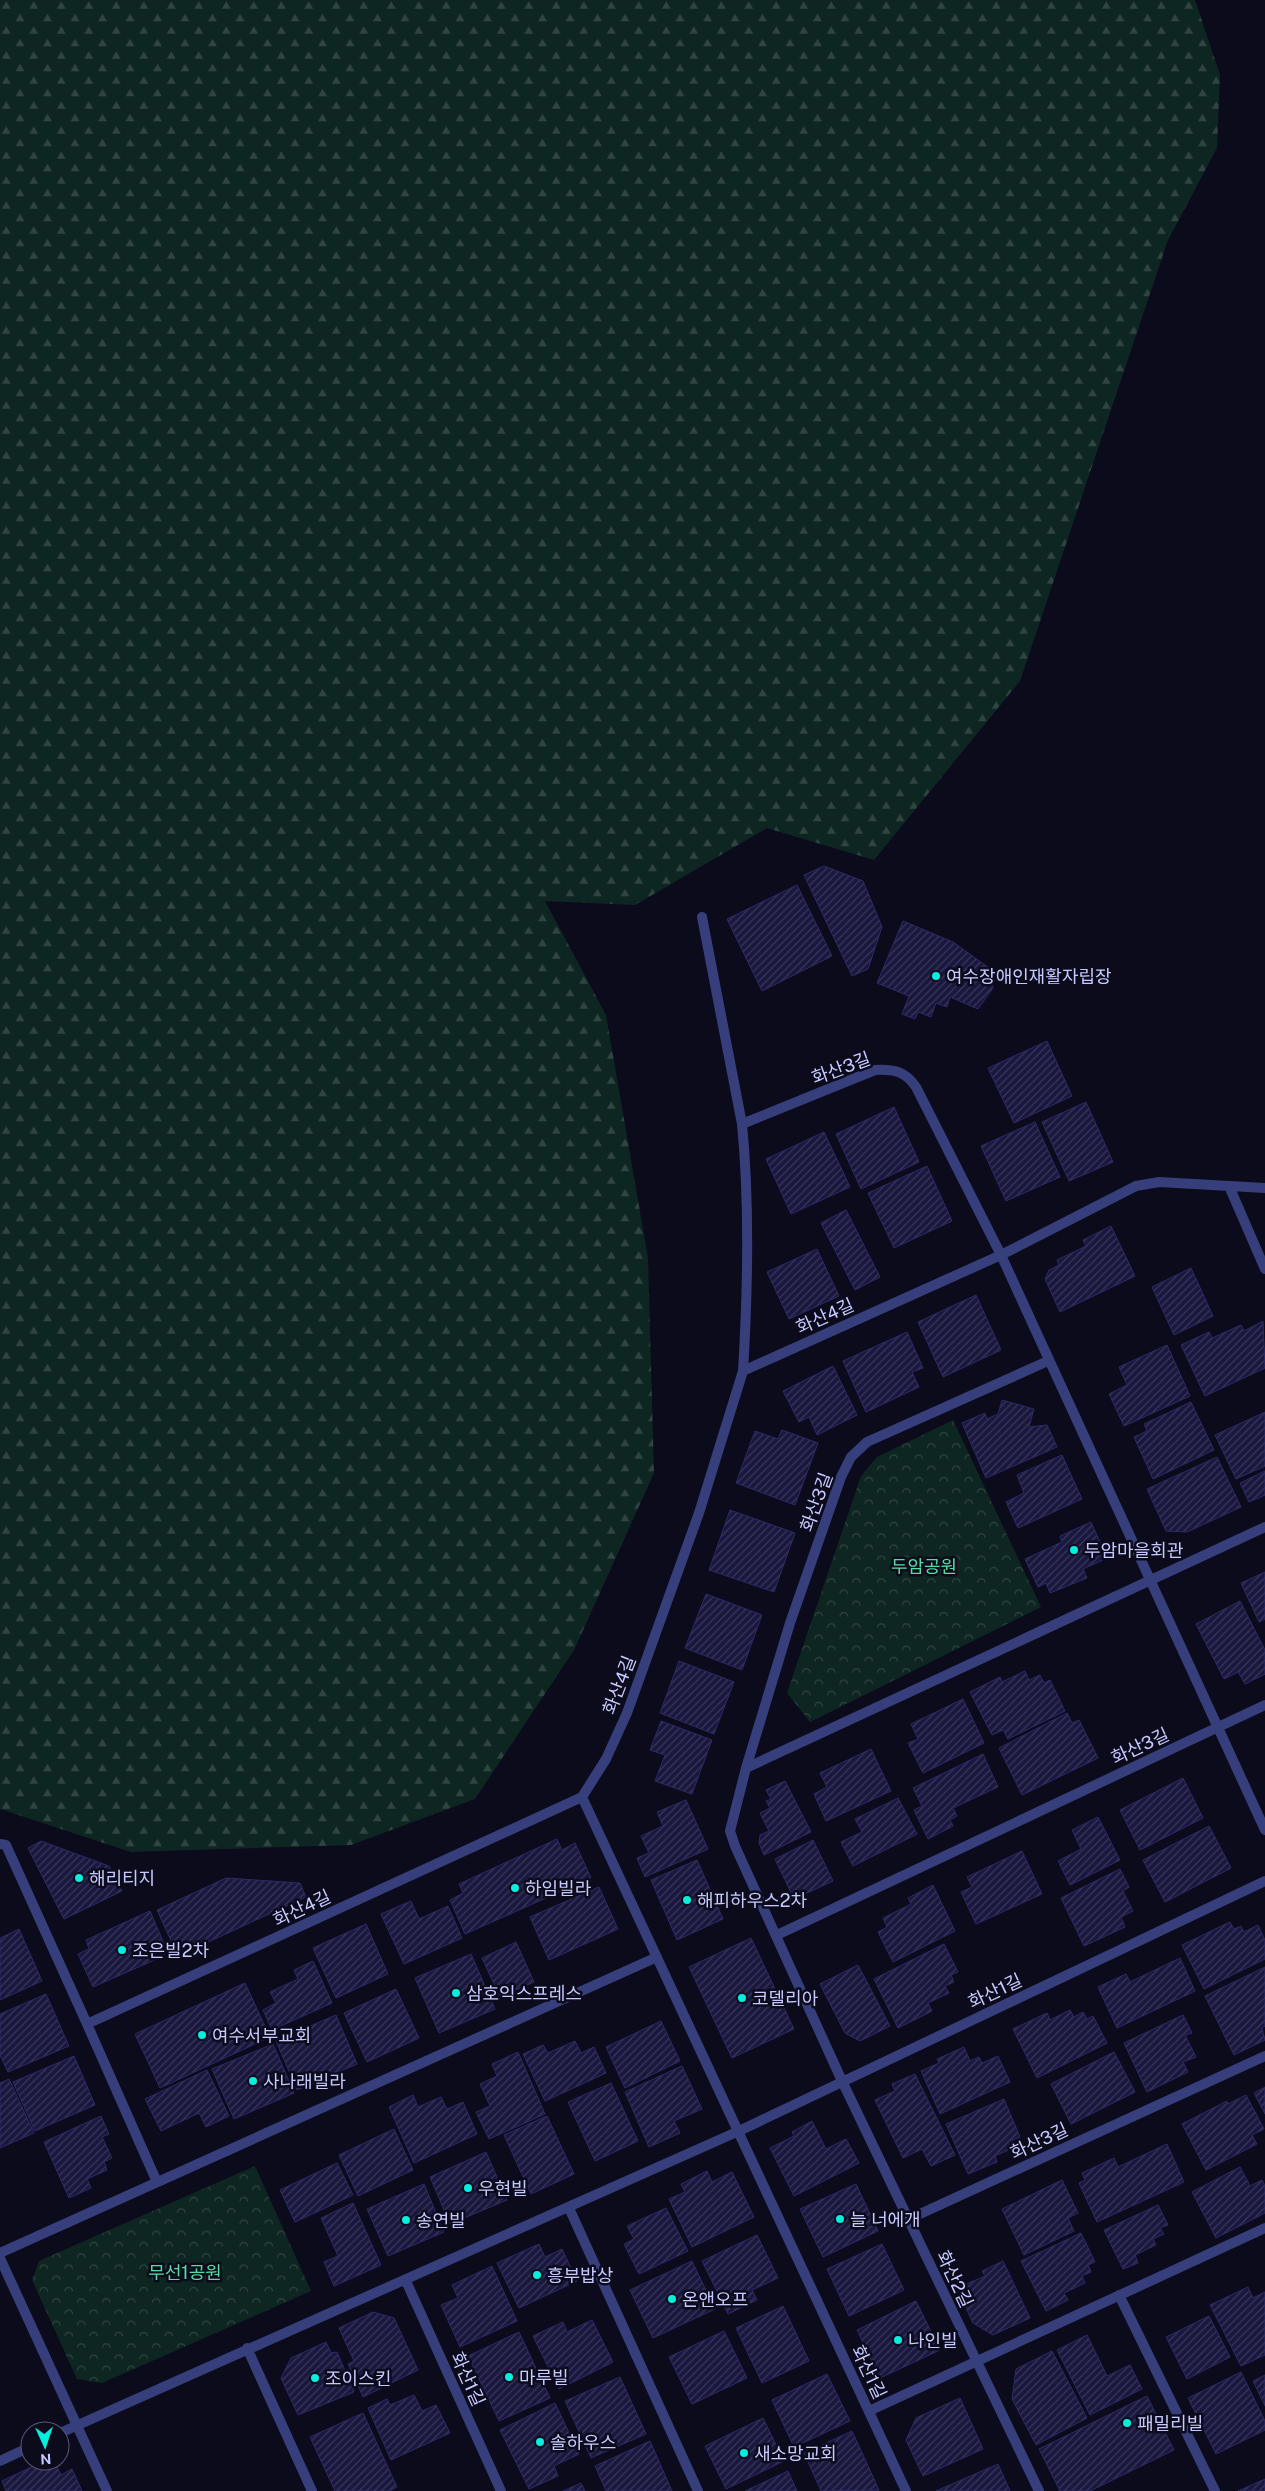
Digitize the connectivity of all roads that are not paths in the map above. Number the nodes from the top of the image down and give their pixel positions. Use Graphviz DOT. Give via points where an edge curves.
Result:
graph roads {
  1 [pos="702,917"];
  2 [pos="742,1124"];
  3 [pos="1229,1186"];
  4 [pos="1265,1188"];
  5 [pos="1001,1255"];
  6 [pos="1265,1269"];
  7 [pos="1048,1361"];
  8 [pos="743,1371"];
  9 [pos="1265,1527"];
  10 [pos="1150,1580"];
  11 [pos="1265,1705"];
  12 [pos="1218,1727"];
  13 [pos="746,1768"];
  14 [pos="582,1797"];
  15 [pos="1265,1830"];
  16 [pos="0,1844"];
  17 [pos="1265,1881"];
  18 [pos="777,1935"];
  19 [pos="658,1957"];
  20 [pos="87,2024"];
  21 [pos="1265,2056"];
  22 [pos="842,2081"];
  23 [pos="739,2131"];
  24 [pos="157,2182"];
  25 [pos="570,2208"];
  26 [pos="909,2219"];
  27 [pos="1265,2228"];
  28 [pos="0,2253"];
  29 [pos="0,2258"];
  30 [pos="406,2281"];
  31 [pos="1119,2295"];
  32 [pos="247,2348"];
  33 [pos="976,2362"];
  34 [pos="869,2411"];
  35 [pos="76,2425"];
  36 [pos="70,2428"];
  37 [pos="20,2452"];
  38 [pos="0,2462"];
  39 [pos="107,2491"];
  40 [pos="312,2491"];
  41 [pos="501,2491"];
  42 [pos="698,2491"];
  43 [pos="906,2491"];
  44 [pos="1039,2491"];
  45 [pos="1215,2491"];
  1 -- 2 [label="street"];
  2 -- 5 [label="street, 화산3길" via="875,1070 900,1071 916,1087"];
  2 -- 8 [label="street" via="748,1215"];
  3 -- 4 [label="street, 화산4길"];
  3 -- 5 [label="street, 화산4길" via="1158,1182 1136,1186"];
  3 -- 6 [label="street"];
  5 -- 7 [label="street, 화산3길"];
  5 -- 8 [label="street, 화산4길"];
  7 -- 10 [label="street, 화산3길"];
  7 -- 13 [label="street, 화산3길" via="867,1442 851,1457 790,1623"];
  8 -- 14 [label="street, 화산4길" via="699,1513 627,1713 606,1759"];
  9 -- 10 [label="street"];
  10 -- 12 [label="street, 화산3길"];
  10 -- 13 [label="street"];
  11 -- 12 [label="street"];
  12 -- 15 [label="street, 화산3길"];
  12 -- 18 [label="street, 화산3길"];
  13 -- 18 [label="street, 화산3길" via="730,1831"];
  14 -- 19 [label="street"];
  14 -- 20 [label="street, 화산4길"];
  16 -- 20 [label="street" via="6,1845"];
  17 -- 22 [label="street, 화산1길"];
  18 -- 22 [label="street, 화산3길"];
  19 -- 23 [label="street"];
  19 -- 24 [label="street"];
  20 -- 24 [label="street"];
  21 -- 26 [label="street, 화산3길"];
  22 -- 23 [label="street, 화산1길"];
  22 -- 26 [label="street, 화산2길"];
  23 -- 25 [label="street, 화산1길"];
  23 -- 34 [label="street, 화산1길"];
  24 -- 28 [label="street"];
  25 -- 30 [label="street, 화산1길"];
  25 -- 42 [label="street"];
  26 -- 33 [label="street, 화산2길"];
  27 -- 31 [label="street"];
  29 -- 35 [label="street"];
  30 -- 32 [label="street, 화산1길"];
  30 -- 41 [label="street, 화산1길"];
  31 -- 33 [label="street"];
  31 -- 45 [label="street"];
  32 -- 35 [label="street, 화산1길"];
  32 -- 40 [label="street"];
  33 -- 34 [label="street"];
  33 -- 44 [label="street, 화산2길"];
  34 -- 43 [label="street, 화산1길"];
  35 -- 36 [label="street, 화산1길"];
  35 -- 39 [label="street"];
  37 -- 38 [label="street"];
}
